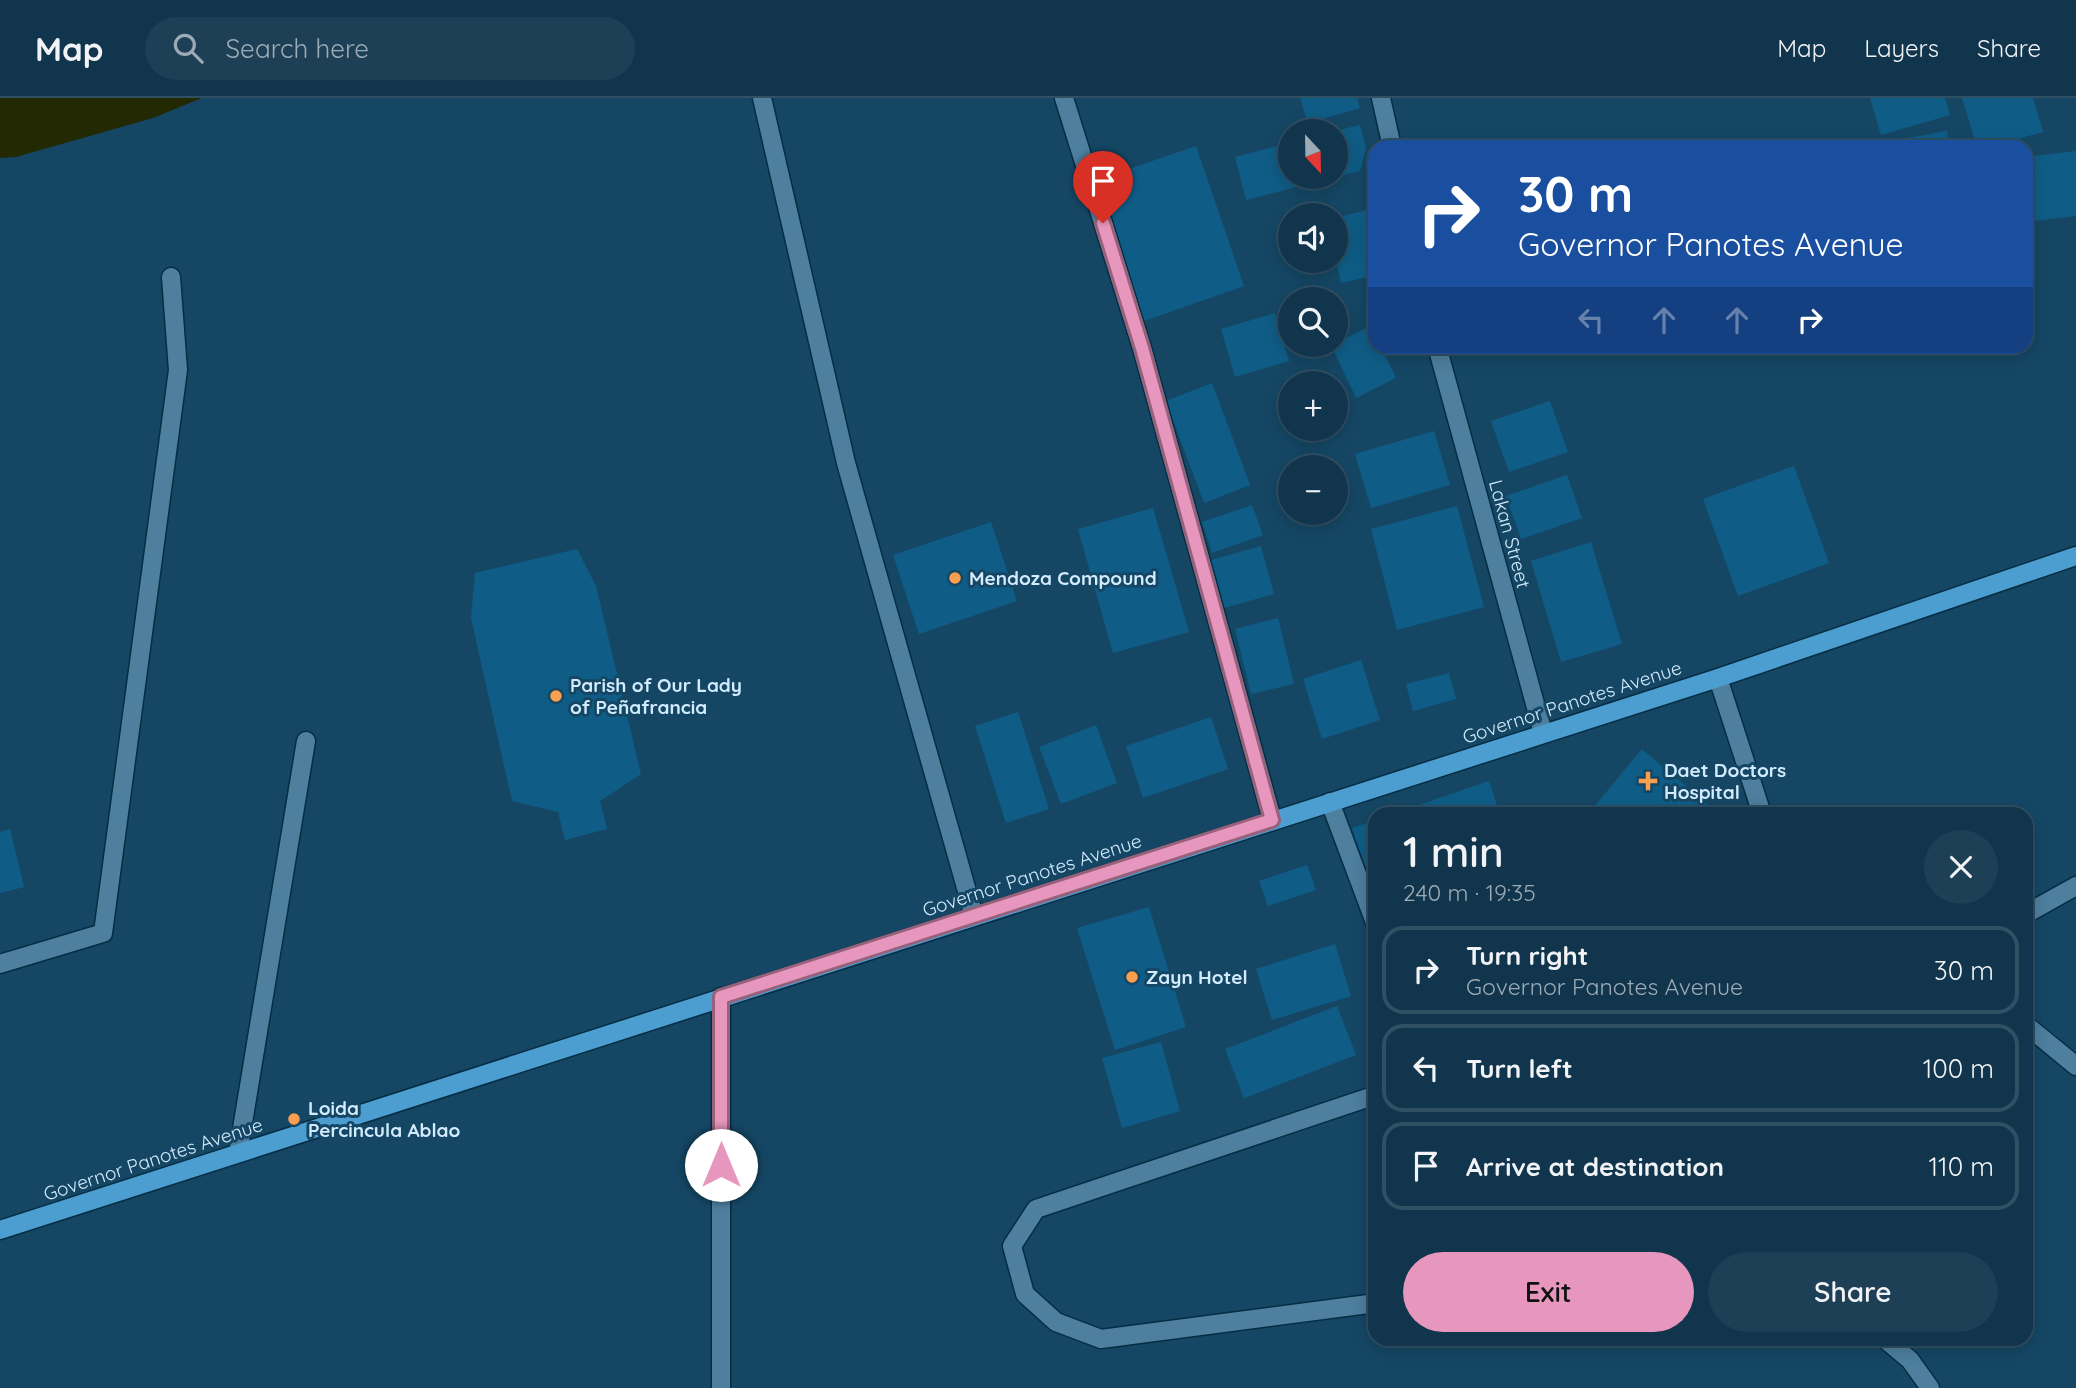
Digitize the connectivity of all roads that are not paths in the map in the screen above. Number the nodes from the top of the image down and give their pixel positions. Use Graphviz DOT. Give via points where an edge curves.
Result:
graph roads {
  1 [pos="762,98"];
  2 [pos="1063,98"];
  3 [pos="1381,98"];
  4 [pos="1390,140"];
  5 [pos="171,277"];
  6 [pos="1439,354"];
  7 [pos="2076,556"];
  8 [pos="1718,678"];
  9 [pos="1543,733"];
  10 [pos="306,741"];
  11 [pos="1329,802"];
  12 [pos="1760,807"];
  13 [pos="1272,820"];
  14 [pos="2076,886"];
  15 [pos="1368,904"];
  16 [pos="2033,910"];
  17 [pos="974,916"];
  18 [pos="0,964"];
  19 [pos="721,997"];
  20 [pos="2033,1031"];
  21 [pos="2076,1066"];
  22 [pos="1368,1098"];
  23 [pos="238,1153"];
  24 [pos="0,1230"];
  25 [pos="1368,1304"];
  26 [pos="1893,1346"];
  27 [pos="721,1388"];
  28 [pos="1930,1388"];
  1 -- 17 [label="street" via="846,463"];
  2 -- 13 [label="street" via="1142,348"];
  3 -- 4 [label="street"];
  5 -- 18 [label="street" via="178,370 103,933"];
  6 -- 9 [label="street, Lakan Street"];
  7 -- 8 [label="main road, Governor Panotes Avenue"];
  8 -- 9 [label="main road, Governor Panotes Avenue"];
  8 -- 12 [label="street"];
  9 -- 11 [label="main road, Governor Panotes Avenue"];
  10 -- 23 [label="street"];
  11 -- 13 [label="main road, Governor Panotes Avenue"];
  11 -- 15 [label="street"];
  13 -- 17 [label="main road, Governor Panotes Avenue"];
  14 -- 16 [label="street"];
  17 -- 19 [label="main road, Governor Panotes Avenue"];
  19 -- 23 [label="main road, Governor Panotes Avenue"];
  19 -- 27 [label="street"];
  20 -- 21 [label="street"];
  22 -- 25 [label="street" via="1036,1209 1012,1246 1025,1294 1056,1322 1101,1339"];
  23 -- 24 [label="main road, Governor Panotes Avenue"];
  26 -- 28 [label="street"];
}
